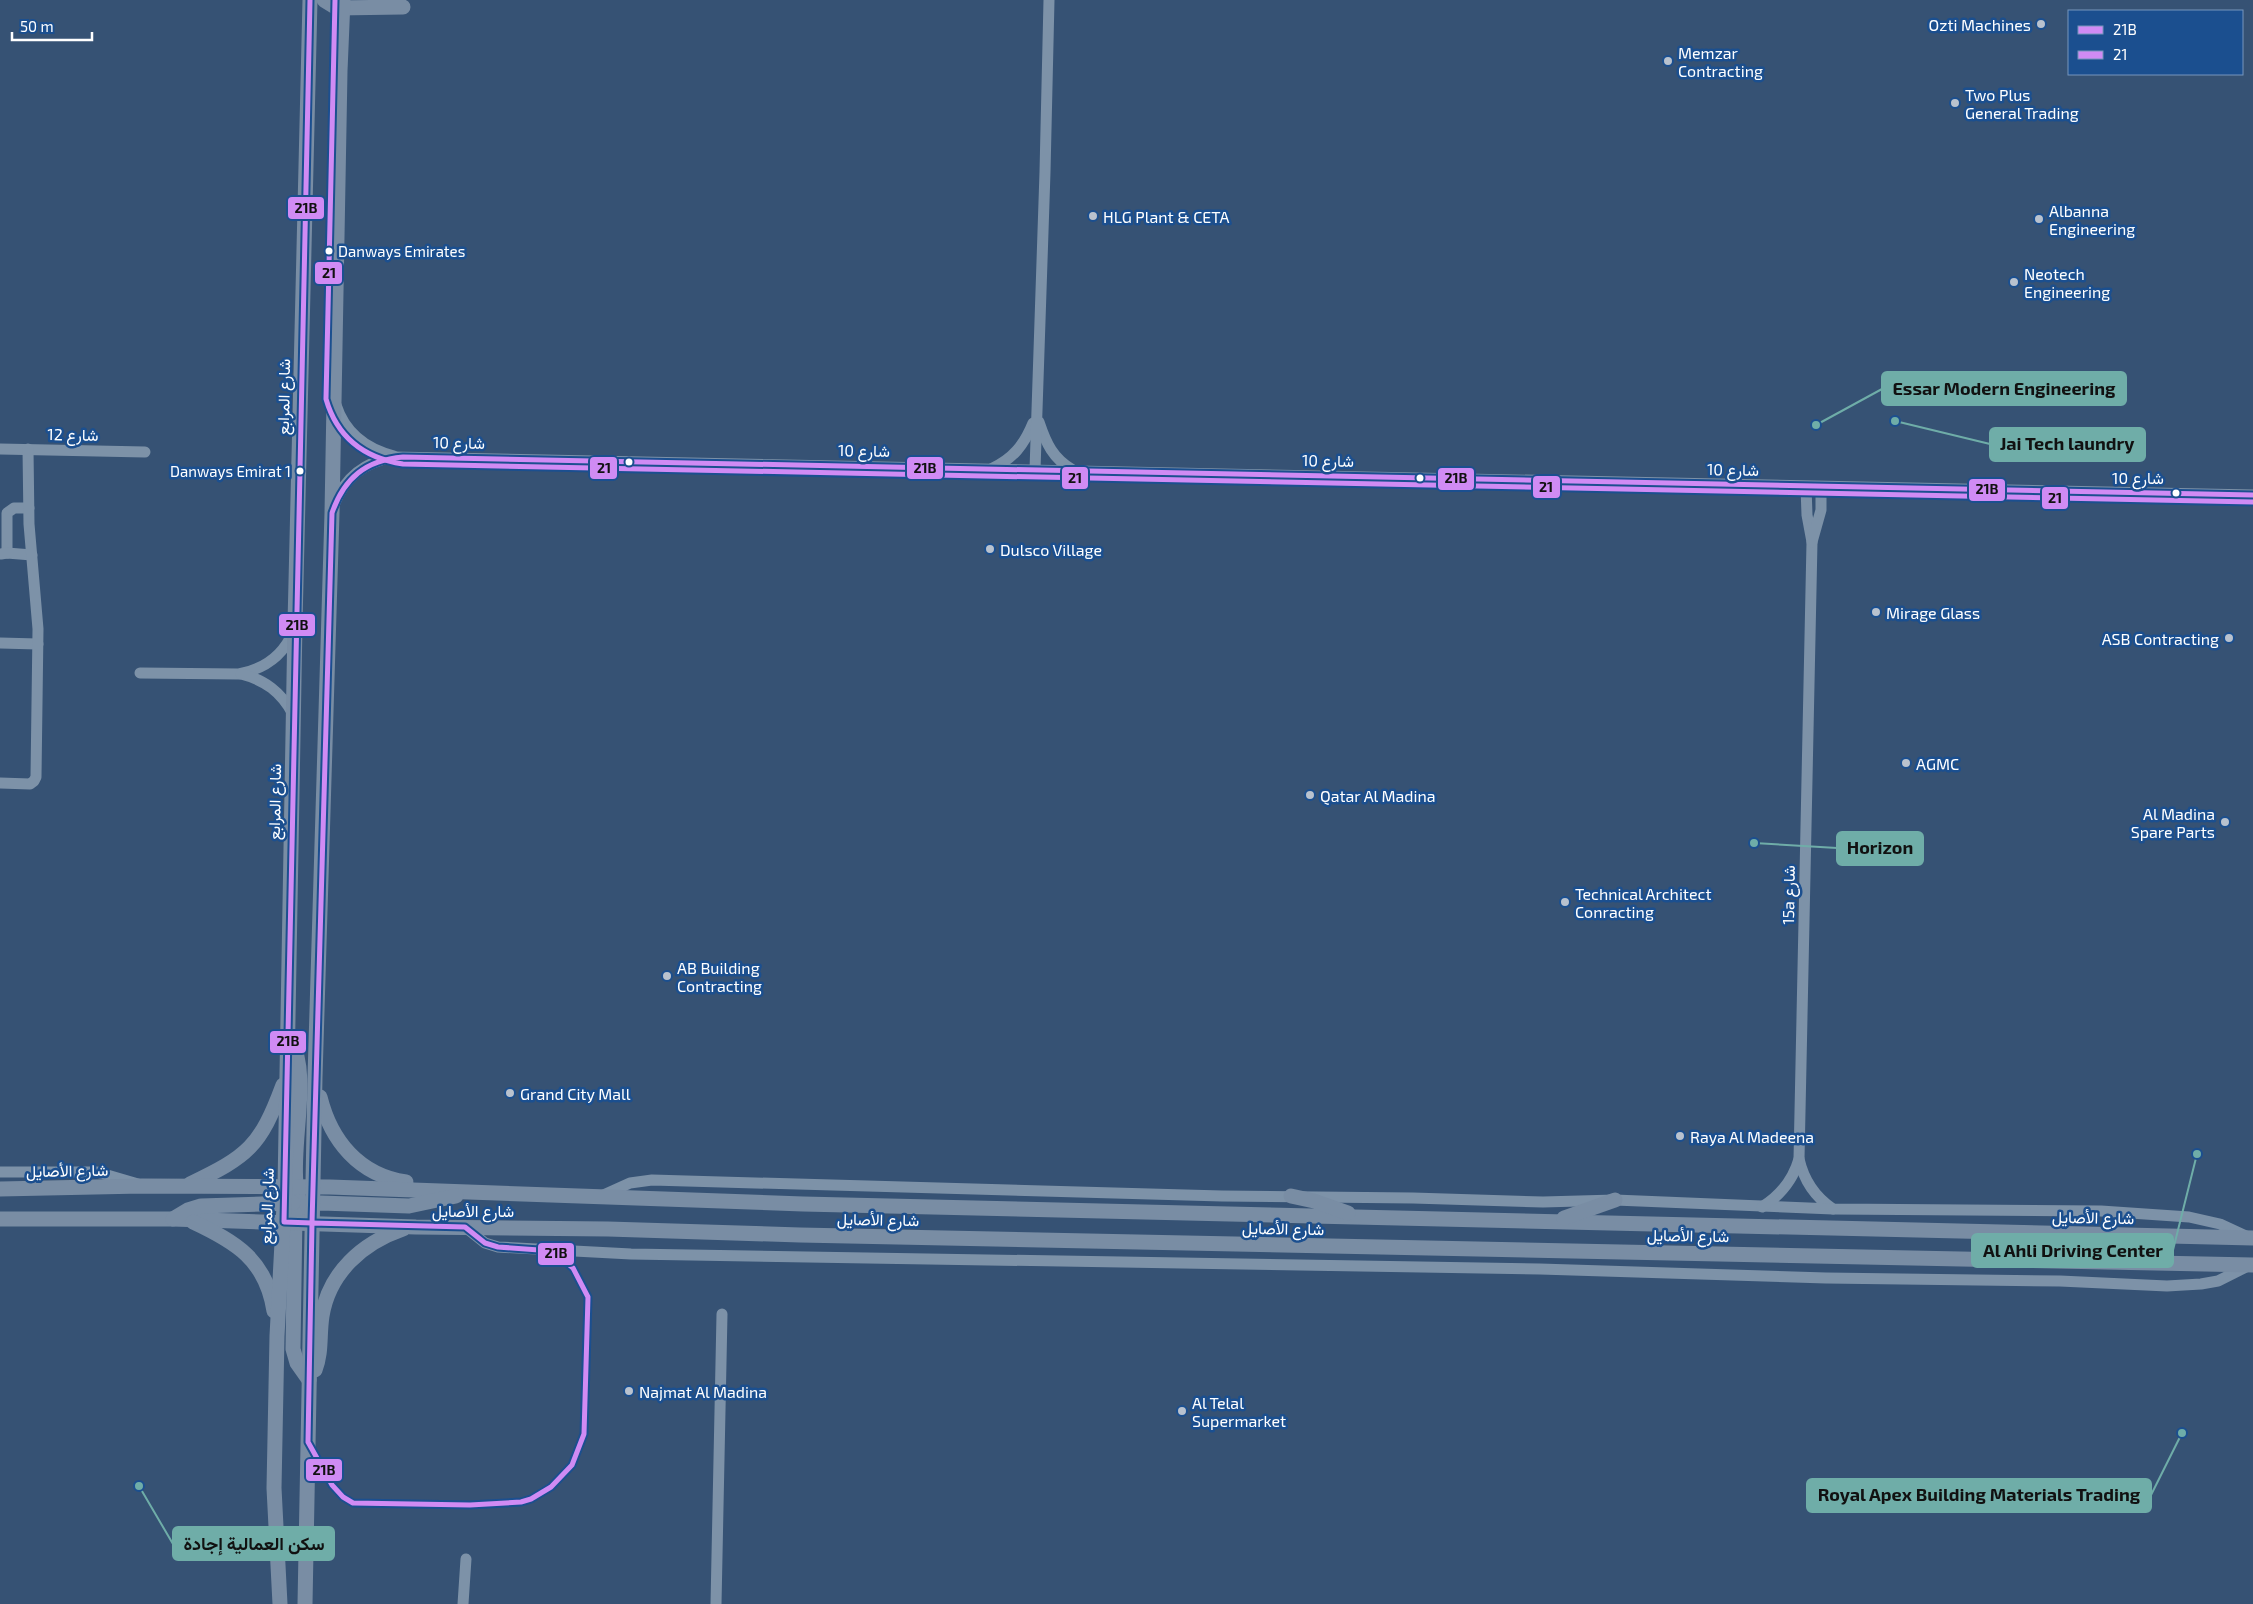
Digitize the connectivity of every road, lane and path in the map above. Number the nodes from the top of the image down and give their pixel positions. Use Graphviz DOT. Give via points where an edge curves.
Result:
graph roads {
  1 [pos="310,0"];
  2 [pos="324,0"];
  3 [pos="1049,0"];
  4 [pos="343,4"];
  5 [pos="403,7"];
  6 [pos="333,398"];
  7 [pos="1036,415"];
  8 [pos="0,449"];
  9 [pos="28,450"];
  10 [pos="145,452"];
  11 [pos="403,457"];
  12 [pos="991,469"];
  13 [pos="1035,470"];
  14 [pos="1075,471"];
  15 [pos="1806,487"];
  16 [pos="1821,487"];
  17 [pos="2253,495"];
  18 [pos="29,508"];
  19 [pos="332,513"];
  20 [pos="1812,542"];
  21 [pos="3,554"];
  22 [pos="32,555"];
  23 [pos="295,623"];
  24 [pos="0,643"];
  25 [pos="38,644"];
  26 [pos="140,673"];
  27 [pos="239,674"];
  28 [pos="294,714"];
  29 [pos="0,783"];
  30 [pos="288,1034"];
  31 [pos="286,1074"];
  32 [pos="315,1077"];
  33 [pos="1799,1158"];
  34 [pos="0,1172"];
  35 [pos="142,1186"];
  36 [pos="185,1186"];
  37 [pos="313,1187"];
  38 [pos="0,1189"];
  39 [pos="466,1191"];
  40 [pos="1291,1196"];
  41 [pos="600,1197"];
  42 [pos="1615,1200"];
  43 [pos="295,1205"];
  44 [pos="1762,1207"];
  45 [pos="1833,1209"];
  46 [pos="1356,1216"];
  47 [pos="0,1219"];
  48 [pos="180,1219"];
  49 [pos="1555,1221"];
  50 [pos="312,1222"];
  51 [pos="416,1227"];
  52 [pos="465,1227"];
  53 [pos="2251,1238"];
  54 [pos="2251,1265"];
  55 [pos="722,1314"];
  56 [pos="278,1336"];
  57 [pos="309,1380"];
  58 [pos="466,1558"];
  59 [pos="280,1604"];
  60 [pos="305,1604"];
  61 [pos="463,1604"];
  62 [pos="716,1604"];
  1 -- 23 [label="main road, شارع المرابع"];
  2 -- 4 [label="main road" via="334,7"];
  3 -- 7 [label="street"];
  4 -- 5 [label="main road"];
  4 -- 6 [label="main road"];
  6 -- 11 [label="street, شارع 10" via="343,421 355,437 373,449"];
  6 -- 19 [label="main road"];
  7 -- 12 [label="street" via="1021,447"];
  7 -- 13 [label="street"];
  7 -- 14 [label="street" via="1053,454"];
  8 -- 9 [label="street, شارع 12"];
  9 -- 10 [label="street, شارع 12"];
  9 -- 18 [label="street"];
  11 -- 12 [label="street, شارع 10"];
  11 -- 19 [label="street, شارع 10" via="375,461 359,470 341,489"];
  12 -- 13 [label="street, شارع 10"];
  13 -- 14 [label="street, شارع 10"];
  14 -- 15 [label="street, شارع 10"];
  15 -- 16 [label="street, شارع 10"];
  15 -- 20 [label="street, 15a شارع"];
  16 -- 17 [label="street, شارع 10"];
  16 -- 20 [label="street, 15a شارع" via="1821,510"];
  18 -- 21 [label="street" via="14,508 7,514"];
  18 -- 22 [label="street"];
  19 -- 32 [label="main road"];
  20 -- 33 [label="street, 15a شارع"];
  21 -- 22 [label="street"];
  22 -- 25 [label="street"];
  23 -- 27 [label="street" via="287,644 273,660"];
  23 -- 28 [label="main road, شارع المرابع"];
  24 -- 25 [label="street"];
  25 -- 29 [label="street" via="36,779 30,784"];
  26 -- 27 [label="street"];
  27 -- 28 [label="street" via="256,678 271,687 288,703"];
  28 -- 30 [label="main road, شارع المرابع"];
  30 -- 31 [label="main road, شارع المرابع"];
  30 -- 43 [label="main road" via="298,1056 300,1075"];
  31 -- 36 [label="main road" via="270,1120 250,1148 232,1163"];
  31 -- 43 [label="main road, شارع المرابع"];
  32 -- 37 [label="main road"];
  32 -- 39 [label="main road" via="329,1124 340,1144 356,1161 389,1179"];
  33 -- 44 [label="street, 15a شارع" via="1793,1176 1783,1190"];
  33 -- 45 [label="street, 15a شارع" via="1808,1184"];
  34 -- 35 [label="street" via="97,1172"];
  35 -- 36 [label="main road, شارع الأصايل"];
  35 -- 38 [label="main road, شارع الأصايل"];
  36 -- 43 [label="main road, شارع الأصايل"];
  37 -- 39 [label="main road, شارع الأصايل"];
  37 -- 43 [label="main road, شارع الأصايل"];
  39 -- 41 [label="main road, شارع الأصايل"];
  39 -- 43 [label="main road" via="438,1201 409,1206"];
  40 -- 41 [label="street" via="652,1180 630,1183"];
  40 -- 42 [label="street" via="1543,1202"];
  40 -- 46 [label="main road" via="1329,1205"];
  41 -- 46 [label="main road, شارع الأصايل"];
  42 -- 44 [label="street"];
  42 -- 49 [label="main road"];
  43 -- 48 [label="main road"];
  43 -- 50 [label="main road, شارع المرابع"];
  43 -- 56 [label="main road, شارع المرابع"];
  43 -- 57 [label="main road" via="293,1349 297,1363"];
  44 -- 45 [label="street"];
  45 -- 53 [label="street" via="2160,1214 2205,1220"];
  46 -- 49 [label="main road, شارع الأصايل"];
  47 -- 48 [label="main road"];
  48 -- 56 [label="main road" via="230,1240 254,1262 269,1291"];
  49 -- 53 [label="main road, شارع الأصايل"];
  50 -- 51 [label="main road, شارع الأصايل"];
  50 -- 57 [label="main road, شارع المرابع"];
  51 -- 52 [label="main road, شارع الأصايل"];
  51 -- 57 [label="main road" via="375,1241 338,1275 325,1305 320,1355"];
  52 -- 54 [label="main road, شارع الأصايل"];
  52 -- 54 [label="street" via="485,1243 498,1247 641,1254 1540,1269 2166,1286 2218,1280"];
  55 -- 62 [label="street"];
  56 -- 59 [label="main road, شارع المرابع" via="274,1488"];
  57 -- 60 [label="main road, شارع المرابع"];
  58 -- 61 [label="street"];
}
